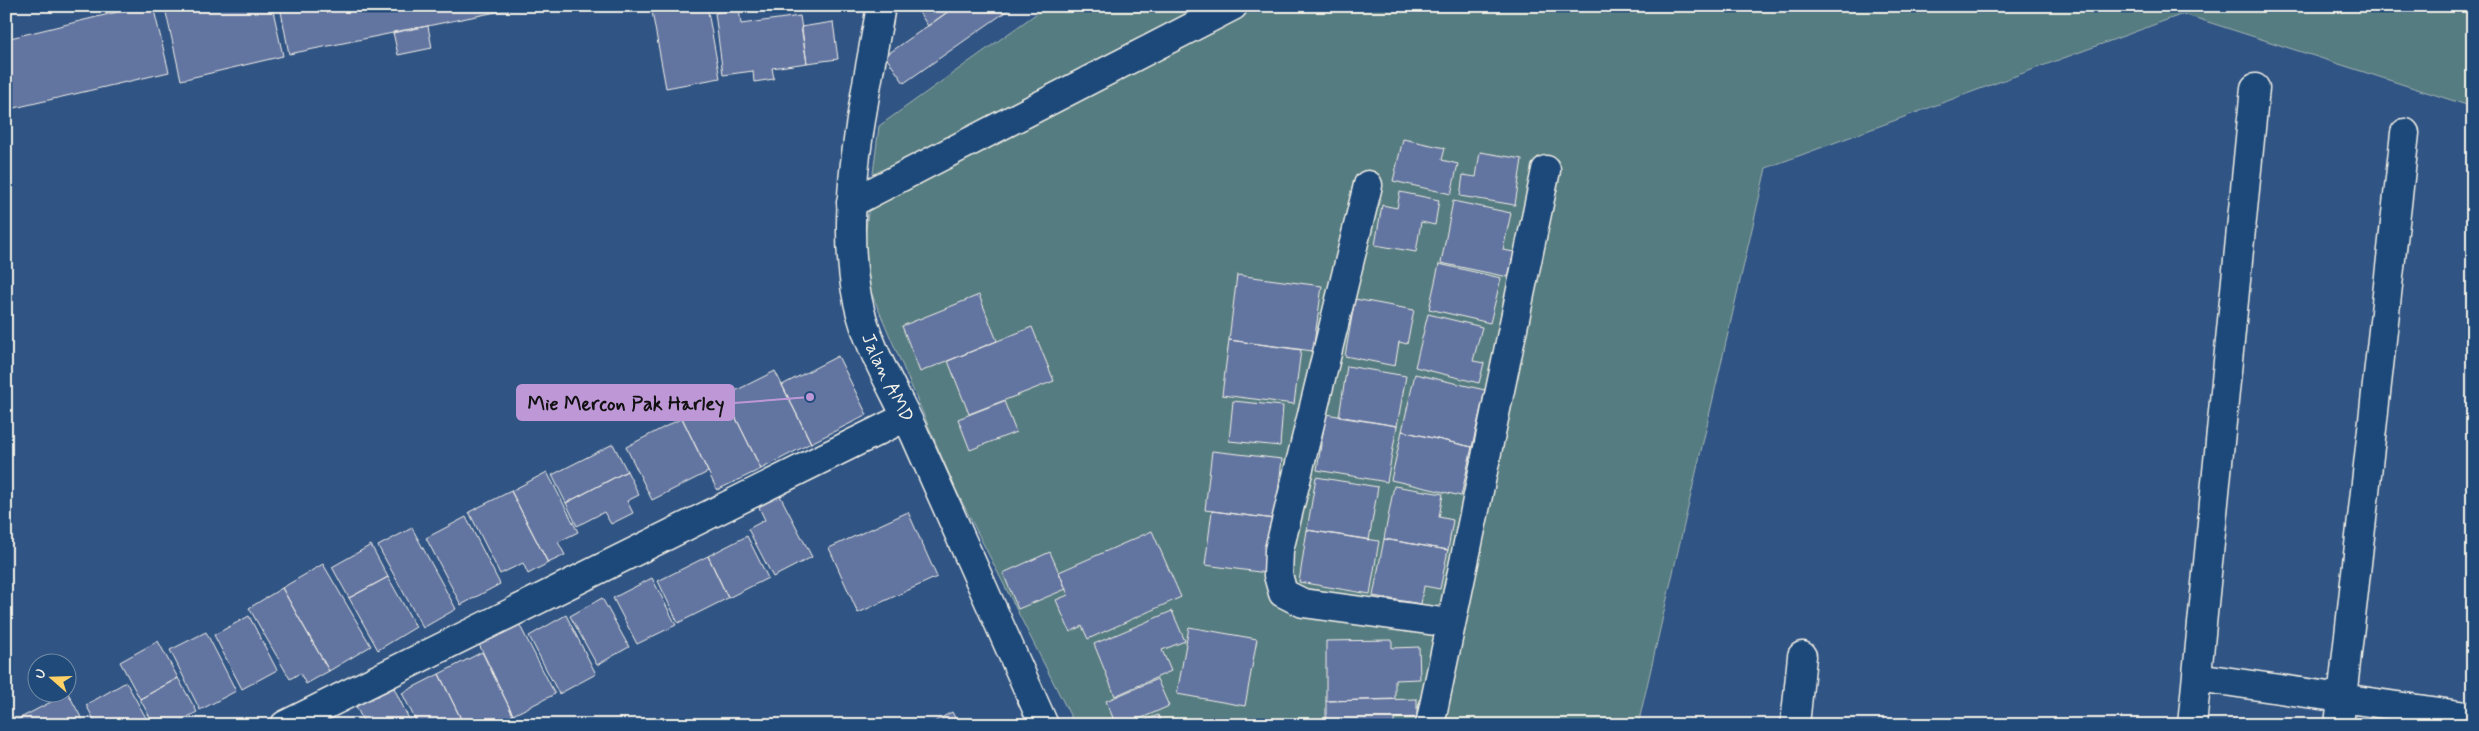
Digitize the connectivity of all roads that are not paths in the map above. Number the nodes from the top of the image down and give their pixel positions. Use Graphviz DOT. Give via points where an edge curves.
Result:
graph roads {
  1 [pos="881,6"];
  2 [pos="1233,6"];
  3 [pos="2255,88"];
  4 [pos="2405,133"];
  5 [pos="1546,170"];
  6 [pos="1368,185"];
  7 [pos="851,203"];
  8 [pos="906,417"];
  9 [pos="1450,623"];
  10 [pos="1802,656"];
  11 [pos="2197,677"];
  12 [pos="2342,696"];
  13 [pos="2473,717"];
  14 [pos="285,725"];
  15 [pos="1044,725"];
  16 [pos="1430,725"];
  17 [pos="1795,725"];
  18 [pos="2192,725"];
  19 [pos="2339,725"];
  1 -- 7 [label="street, Jalan AMD"];
  2 -- 7 [label="street"];
  3 -- 11 [label="street"];
  4 -- 12 [label="street"];
  5 -- 9 [label="street"];
  6 -- 9 [label="street" via="1279,550 1278,575 1283,593 1303,603"];
  7 -- 8 [label="street, Jalan AMD" via="857,301 866,335"];
  8 -- 14 [label="street"];
  8 -- 15 [label="street, Jalan AMD"];
  9 -- 16 [label="street"];
  10 -- 17 [label="street"];
  11 -- 12 [label="street"];
  11 -- 18 [label="street"];
  12 -- 13 [label="street"];
  12 -- 19 [label="street"];
}
